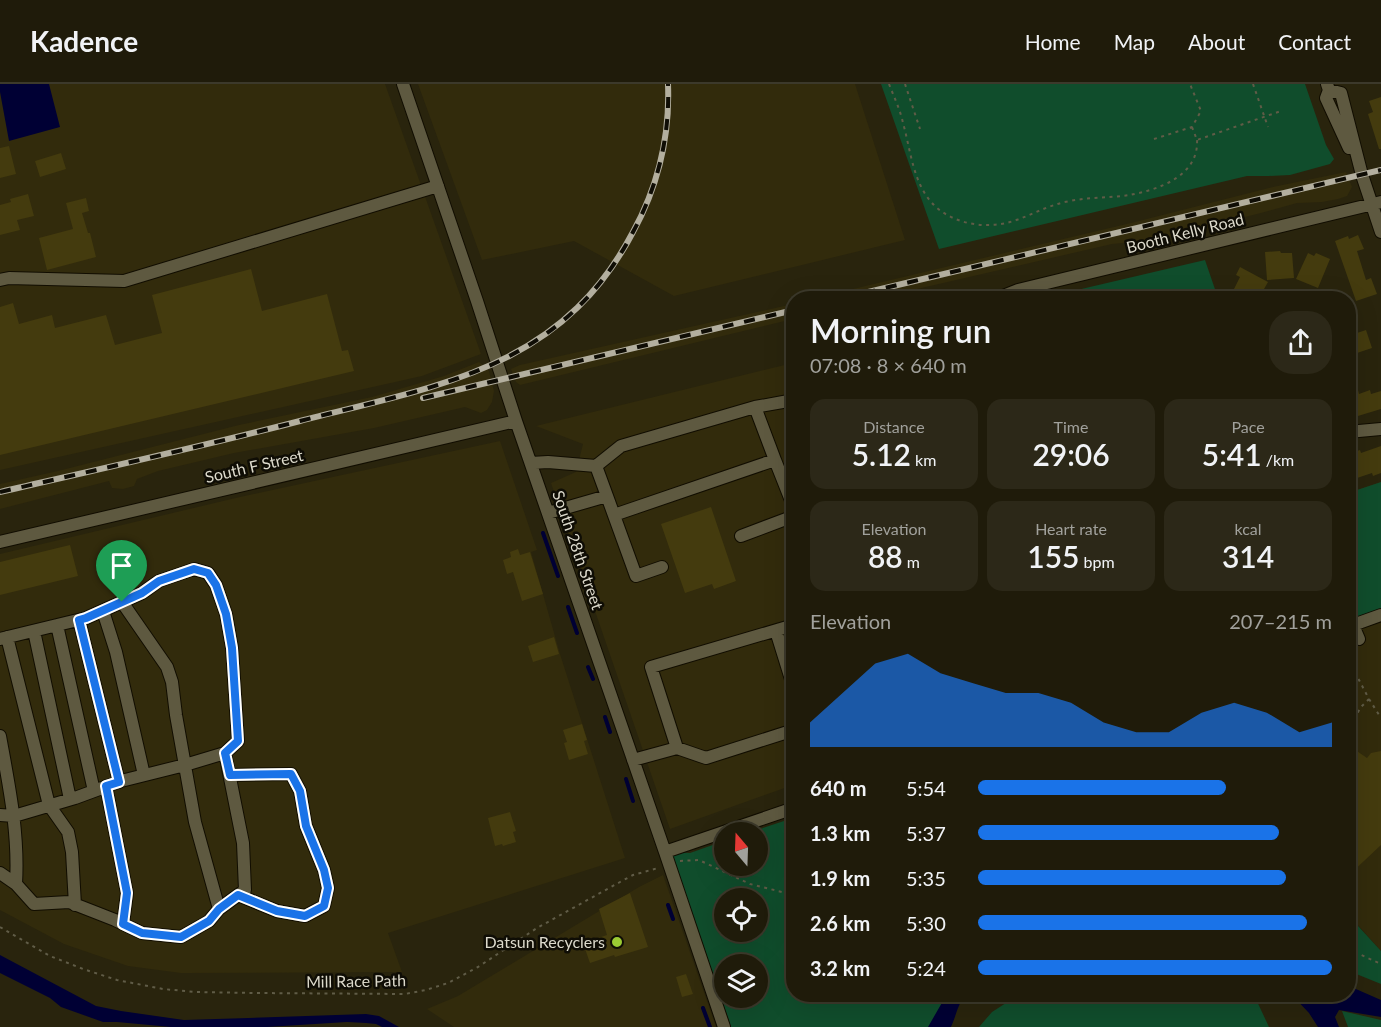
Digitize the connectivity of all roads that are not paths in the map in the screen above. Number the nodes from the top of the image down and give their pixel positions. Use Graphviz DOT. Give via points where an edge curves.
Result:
graph roads {
  1 [pos="403,84"];
  2 [pos="1348,84"];
  3 [pos="1328,87"];
  4 [pos="438,186"];
  5 [pos="1376,203"];
  6 [pos="1381,232"];
  7 [pos="0,280"];
  8 [pos="1016,291"];
  9 [pos="786,401"];
  10 [pos="754,407"];
  11 [pos="516,421"];
  12 [pos="1381,429"];
  13 [pos="1356,431"];
  14 [pos="775,460"];
  15 [pos="531,464"];
  16 [pos="597,466"];
  17 [pos="786,487"];
  18 [pos="607,496"];
  19 [pos="548,513"];
  20 [pos="614,515"];
  21 [pos="786,519"];
  22 [pos="741,536"];
  23 [pos="0,542"];
  24 [pos="662,567"];
  25 [pos="122,602"];
  26 [pos="103,611"];
  27 [pos="1381,615"];
  28 [pos="79,620"];
  29 [pos="1356,624"];
  30 [pos="57,625"];
  31 [pos="786,628"];
  32 [pos="34,631"];
  33 [pos="776,631"];
  34 [pos="1356,632"];
  35 [pos="4,638"];
  36 [pos="1359,639"];
  37 [pos="786,663"];
  38 [pos="786,733"];
  39 [pos="0,736"];
  40 [pos="677,748"];
  41 [pos="225,753"];
  42 [pos="633,760"];
  43 [pos="186,765"];
  44 [pos="144,775"];
  45 [pos="230,775"];
  46 [pos="113,784"];
  47 [pos="94,791"];
  48 [pos="70,799"];
  49 [pos="49,805"];
  50 [pos="786,811"];
  51 [pos="0,815"];
  52 [pos="14,816"];
  53 [pos="665,852"];
  54 [pos="0,873"];
  55 [pos="16,884"];
  56 [pos="238,895"];
  57 [pos="75,905"];
  58 [pos="219,909"];
  59 [pos="123,924"];
  60 [pos="724,1027"];
  1 -- 4 [label="street, South 28th Street"];
  2 -- 3 [label="street"];
  3 -- 5 [label="street" via="1326,99"];
  4 -- 7 [label="street" via="124,281"];
  4 -- 11 [label="street, South 28th Street"];
  5 -- 6 [label="street"];
  5 -- 8 [label="street, Booth Kelly Road"];
  9 -- 10 [label="street"];
  10 -- 14 [label="street"];
  10 -- 16 [label="street" via="621,446"];
  11 -- 15 [label="street, South 28th Street"];
  11 -- 23 [label="street, South F Street"];
  12 -- 13 [label="street"];
  14 -- 17 [label="street"];
  14 -- 20 [label="street"];
  15 -- 16 [label="street"];
  15 -- 19 [label="street, South 28th Street"];
  16 -- 18 [label="street"];
  18 -- 19 [label="street"];
  18 -- 20 [label="street"];
  19 -- 42 [label="street, South 28th Street"];
  20 -- 24 [label="street" via="636,576"];
  21 -- 22 [label="street"];
  25 -- 26 [label="street"];
  25 -- 41 [label="street" via="159,581 194,569 208,573 226,614 232,648 238,741"];
  25 -- 43 [label="street" via="167,667"];
  26 -- 28 [label="street"];
  26 -- 44 [label="street"];
  27 -- 29 [label="street"];
  28 -- 30 [label="street"];
  28 -- 46 [label="street"];
  30 -- 32 [label="street"];
  30 -- 47 [label="street"];
  31 -- 33 [label="street"];
  32 -- 35 [label="street"];
  32 -- 48 [label="street"];
  33 -- 37 [label="street"];
  33 -- 40 [label="street" via="651,668"];
  34 -- 36 [label="street"];
  35 -- 49 [label="street"];
  38 -- 40 [label="street" via="706,758"];
  39 -- 52 [label="street"];
  40 -- 42 [label="street"];
  41 -- 43 [label="street"];
  41 -- 45 [label="street"];
  42 -- 53 [label="street, South 28th Street"];
  43 -- 44 [label="street"];
  43 -- 58 [label="street" via="195,822"];
  44 -- 46 [label="street"];
  45 -- 56 [label="street" via="243,843 245,890"];
  45 -- 56 [label="street" via="291,774 300,791 306,826 328,888 324,906 305,916 277,911"];
  46 -- 47 [label="street"];
  46 -- 59 [label="street" via="127,893"];
  47 -- 48 [label="street"];
  48 -- 49 [label="street"];
  49 -- 52 [label="street"];
  49 -- 57 [label="street" via="68,832"];
  50 -- 53 [label="street"];
  51 -- 52 [label="street"];
  52 -- 55 [label="street"];
  53 -- 60 [label="street, South 28th Street"];
  54 -- 55 [label="street"];
  55 -- 57 [label="street" via="34,904"];
  56 -- 58 [label="street"];
  57 -- 59 [label="street"];
  58 -- 59 [label="street" via="209,921 181,937 142,933"];
}
